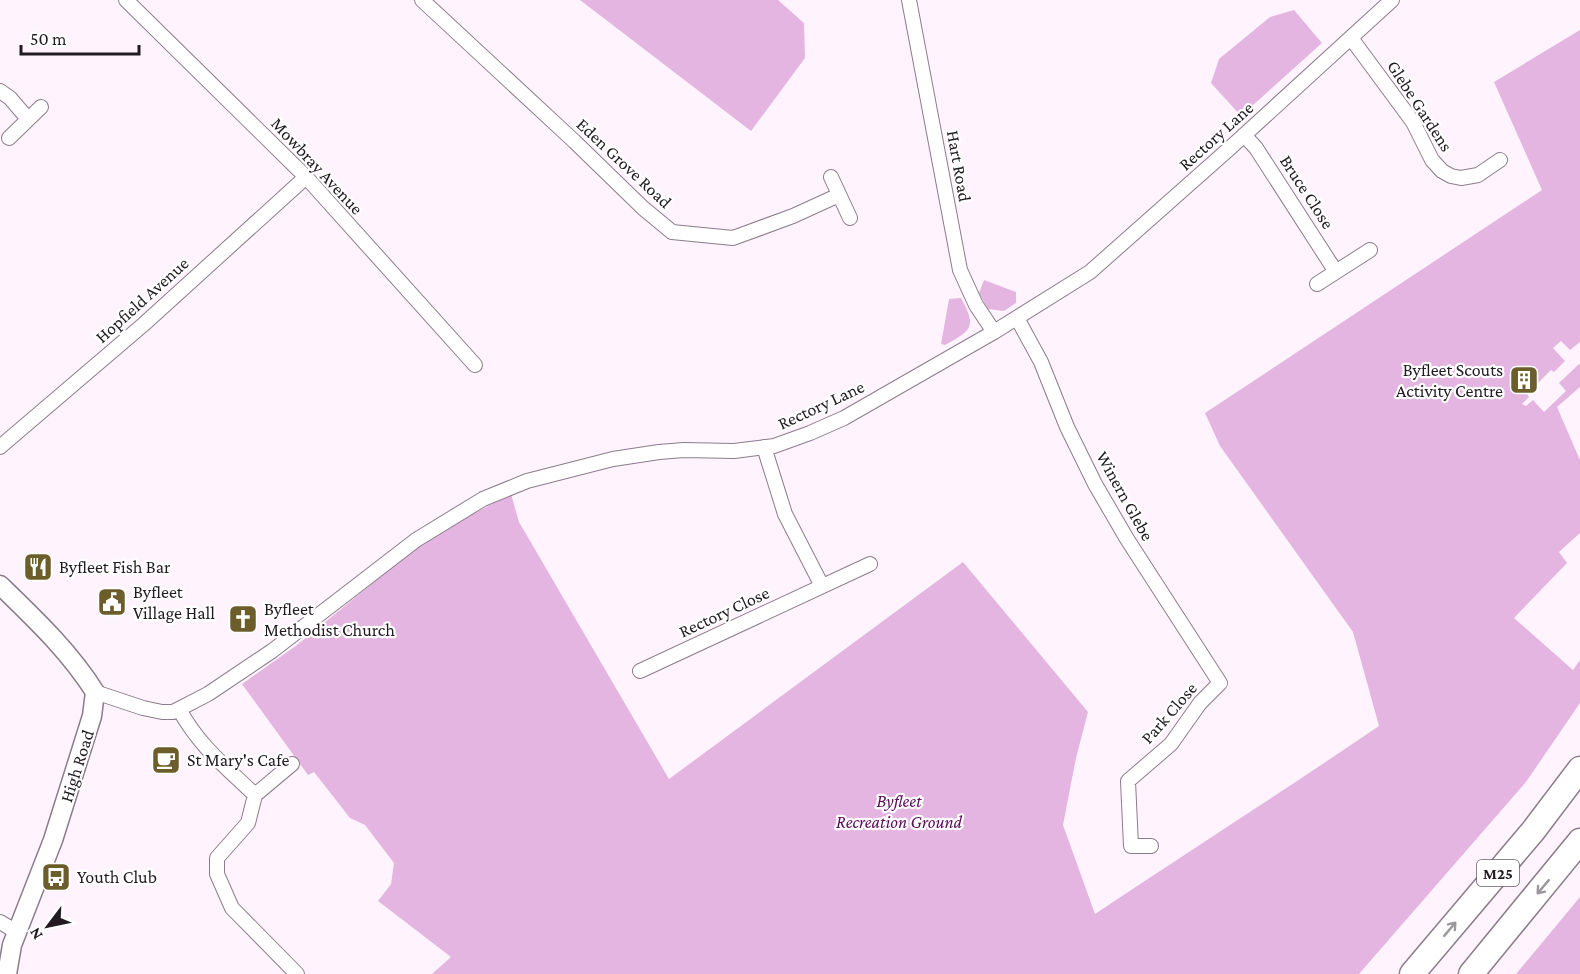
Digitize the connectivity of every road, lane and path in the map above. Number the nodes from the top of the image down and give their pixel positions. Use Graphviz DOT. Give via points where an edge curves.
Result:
graph roads {
  1 [pos="126,0"];
  2 [pos="422,0"];
  3 [pos="909,0"];
  4 [pos="1392,0"];
  5 [pos="1351,38"];
  6 [pos="0,92"];
  7 [pos="41,107"];
  8 [pos="28,119"];
  9 [pos="1244,135"];
  10 [pos="9,138"];
  11 [pos="1500,160"];
  12 [pos="306,177"];
  13 [pos="831,177"];
  14 [pos="840,195"];
  15 [pos="850,218"];
  16 [pos="1370,250"];
  17 [pos="1336,272"];
  18 [pos="1317,284"];
  19 [pos="1017,318"];
  20 [pos="994,332"];
  21 [pos="475,364"];
  22 [pos="0,447"];
  23 [pos="765,447"];
  24 [pos="870,564"];
  25 [pos="0,585"];
  26 [pos="822,586"];
  27 [pos="640,671"];
  28 [pos="1220,683"];
  29 [pos="95,692"];
  30 [pos="180,709"];
  31 [pos="292,764"];
  32 [pos="1580,769"];
  33 [pos="255,795"];
  34 [pos="1580,842"];
  35 [pos="1151,846"];
  36 [pos="0,922"];
  37 [pos="16,932"];
  38 [pos="7,974"];
  39 [pos="297,974"];
  40 [pos="1412,974"];
  41 [pos="1471,974"];
  1 -- 12 [label="street, Mowbray Avenue"];
  2 -- 14 [label="street, Eden Grove Road" via="672,232 733,238"];
  3 -- 20 [label="street, Hart Road" via="960,270"];
  4 -- 5 [label="street, Rectory Lane"];
  5 -- 9 [label="street, Rectory Lane"];
  5 -- 11 [label="street, Glebe Gardens" via="1413,122 1432,160 1442,171 1461,178 1478,175"];
  6 -- 8 [label="street"];
  7 -- 8 [label="street"];
  8 -- 10 [label="street"];
  9 -- 17 [label="street, Bruce Close" via="1262,156"];
  9 -- 19 [label="street, Rectory Lane" via="1090,272"];
  12 -- 21 [label="street, Mowbray Avenue"];
  12 -- 22 [label="street, Hopfield Avenue" via="144,324"];
  13 -- 14 [label="street"];
  14 -- 15 [label="street"];
  16 -- 17 [label="street"];
  17 -- 18 [label="street"];
  19 -- 20 [label="street, Rectory Lane"];
  19 -- 28 [label="street, Winern Glebe" via="1095,484"];
  20 -- 23 [label="street, Rectory Lane" via="844,418"];
  23 -- 26 [label="street" via="785,514"];
  23 -- 30 [label="street, Rectory Lane" via="684,450 613,459 527,481 483,500 416,540 272,651"];
  24 -- 26 [label="street, Rectory Close"];
  25 -- 29 [label="street" via="76,662"];
  26 -- 27 [label="street, Rectory Close"];
  28 -- 35 [label="street, Park Close" via="1200,703 1171,744 1128,781 1125,846"];
  29 -- 30 [label="street, Rectory Lane" via="162,712"];
  29 -- 37 [label="street, High Road" via="92,716 53,840"];
  30 -- 33 [label="street" via="203,746"];
  31 -- 33 [label="street"];
  40 -- 32 [label="highway, M25, one-way"];
  33 -- 39 [label="street" via="248,823 217,858 217,874 232,908"];
  34 -- 41 [label="highway, M25, one-way"];
  36 -- 37 [label="street"];
  37 -- 38 [label="street, High Road"];
}
